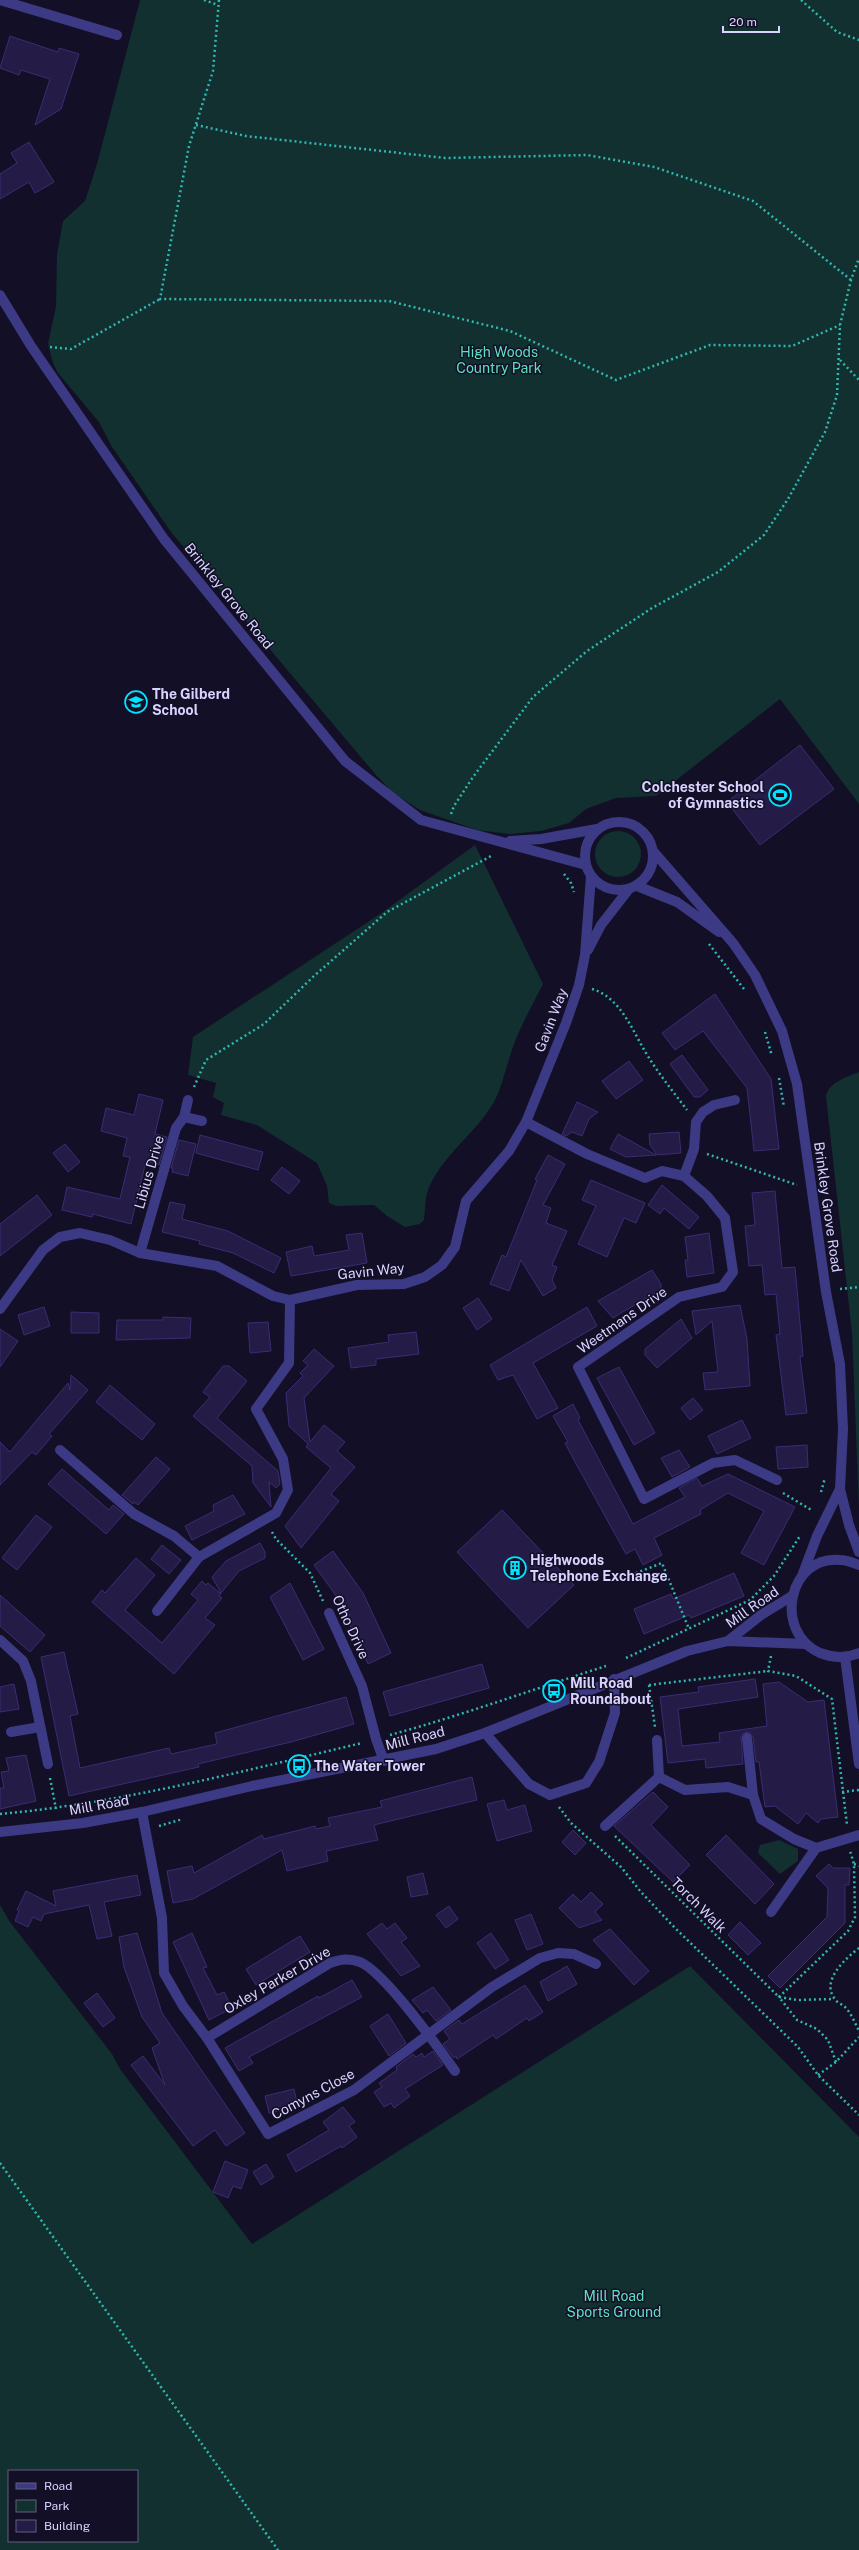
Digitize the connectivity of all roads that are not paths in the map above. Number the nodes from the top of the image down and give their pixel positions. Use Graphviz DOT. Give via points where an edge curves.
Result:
graph roads {
  1 [pos="0,0"];
  2 [pos="117,35"];
  3 [pos="0,295"];
  4 [pos="597,829"];
  5 [pos="504,842"];
  6 [pos="653,851"];
  7 [pos="586,865"];
  8 [pos="591,876"];
  9 [pos="633,887"];
  10 [pos="733,943"];
  11 [pos="585,955"];
  12 [pos="188,1100"];
  13 [pos="735,1100"];
  14 [pos="184,1117"];
  15 [pos="202,1121"];
  16 [pos="526,1122"];
  17 [pos="684,1176"];
  18 [pos="140,1253"];
  19 [pos="290,1300"];
  20 [pos="0,1309"];
  21 [pos="60,1450"];
  22 [pos="777,1480"];
  23 [pos="840,1489"];
  24 [pos="859,1552"];
  25 [pos="199,1557"];
  26 [pos="859,1565"];
  27 [pos="801,1578"];
  28 [pos="792,1596"];
  29 [pos="157,1611"];
  30 [pos="330,1613"];
  31 [pos="0,1640"];
  32 [pos="728,1641"];
  33 [pos="806,1644"];
  34 [pos="859,1653"];
  35 [pos="845,1657"];
  36 [pos="614,1679"];
  37 [pos="40,1727"];
  38 [pos="11,1732"];
  39 [pos="484,1733"];
  40 [pos="747,1738"];
  41 [pos="657,1740"];
  42 [pos="384,1760"];
  43 [pos="48,1764"];
  44 [pos="859,1764"];
  45 [pos="659,1777"];
  46 [pos="753,1795"];
  47 [pos="142,1812"];
  48 [pos="605,1826"];
  49 [pos="0,1832"];
  50 [pos="859,1835"];
  51 [pos="816,1848"];
  52 [pos="771,1912"];
  53 [pos="596,1964"];
  54 [pos="429,2034"];
  55 [pos="207,2038"];
  56 [pos="454,2071"];
  1 -- 2 [label="street"];
  3 -- 5 [label="street, Brinkley Grove Road" via="31,346 164,539 345,760 421,820"];
  4 -- 5 [label="street, Brinkley Grove Road" via="541,839"];
  4 -- 6 [label="street" via="607,823 627,822 647,835"];
  4 -- 7 [label="street" via="587,842 584,853"];
  5 -- 7 [label="street, Brinkley Grove Road"];
  6 -- 9 [label="street" via="653,863 649,874"];
  6 -- 10 [label="street, Brinkley Grove Road"];
  7 -- 8 [label="street"];
  8 -- 9 [label="street" via="599,884 610,889"];
  8 -- 11 [label="street, Gavin Way"];
  9 -- 10 [label="street, Brinkley Grove Road" via="677,902"];
  9 -- 11 [label="street, Gavin Way" via="601,925"];
  10 -- 23 [label="street, Brinkley Grove Road" via="755,975 782,1031 797,1084 826,1292 840,1364 843,1429"];
  11 -- 16 [label="street, Gavin Way" via="579,985 566,1023"];
  12 -- 14 [label="street, Libius Drive"];
  13 -- 17 [label="street" via="714,1105 703,1112 696,1122 694,1149"];
  14 -- 15 [label="street"];
  14 -- 18 [label="street, Libius Drive" via="176,1128"];
  16 -- 17 [label="street" via="587,1154 645,1178 662,1172"];
  16 -- 19 [label="street, Gavin Way" via="509,1151 466,1201 455,1248 442,1265 425,1277 404,1284 357,1285"];
  17 -- 22 [label="street, Weetmans Drive" via="707,1196 725,1218 733,1272 722,1287 678,1297 578,1367 644,1499 713,1463 735,1460"];
  18 -- 19 [label="street, Gavin Way" via="217,1266 273,1296"];
  18 -- 20 [label="street, Gavin Way" via="110,1240 80,1233 60,1237 43,1250"];
  19 -- 25 [label="street" via="289,1363 256,1409 283,1459 288,1490 276,1513"];
  21 -- 25 [label="street" via="134,1514 174,1536"];
  23 -- 24 [label="street, Brinkley Grove Road" via="848,1525"];
  23 -- 27 [label="street, Brinkley Grove Road" via="817,1536"];
  25 -- 29 [label="street"];
  26 -- 27 [label="street, Mill Road" via="841,1559 824,1562 814,1566"];
  27 -- 28 [label="street, Mill Road"];
  28 -- 32 [label="street, Mill Road" via="761,1615"];
  28 -- 33 [label="street, Mill Road" via="791,1617"];
  30 -- 42 [label="street, Otho Drive" via="362,1686"];
  31 -- 37 [label="street" via="23,1661"];
  32 -- 33 [label="street, Mill Road"];
  32 -- 36 [label="street, Mill Road" via="687,1651"];
  33 -- 35 [label="street, Mill Road" via="828,1656"];
  34 -- 35 [label="street, Mill Road"];
  35 -- 44 [label="street"];
  36 -- 39 [label="street, Mill Road"];
  36 -- 39 [label="street" via="615,1713 599,1762 586,1783 550,1796 529,1784"];
  37 -- 38 [label="street"];
  37 -- 43 [label="street"];
  39 -- 42 [label="street, Mill Road" via="436,1749"];
  40 -- 46 [label="street"];
  41 -- 45 [label="street"];
  42 -- 47 [label="street, Mill Road" via="252,1786"];
  45 -- 46 [label="street" via="685,1790 728,1787"];
  45 -- 48 [label="street"];
  46 -- 51 [label="street" via="761,1819 794,1839"];
  47 -- 49 [label="street, Mill Road" via="83,1823"];
  47 -- 55 [label="street" via="162,1918 164,1973 183,2006"];
  50 -- 51 [label="street"];
  51 -- 52 [label="street"];
  53 -- 54 [label="street" via="574,1954 558,1953 540,1958 492,1987"];
  54 -- 55 [label="street, Oxley Parker Drive" via="373,1970 361,1963 341,1959 330,1963"];
  54 -- 55 [label="street, Comyns Close" via="354,2090 268,2134"];
  54 -- 56 [label="street, Oxley Parker Drive"];
}
